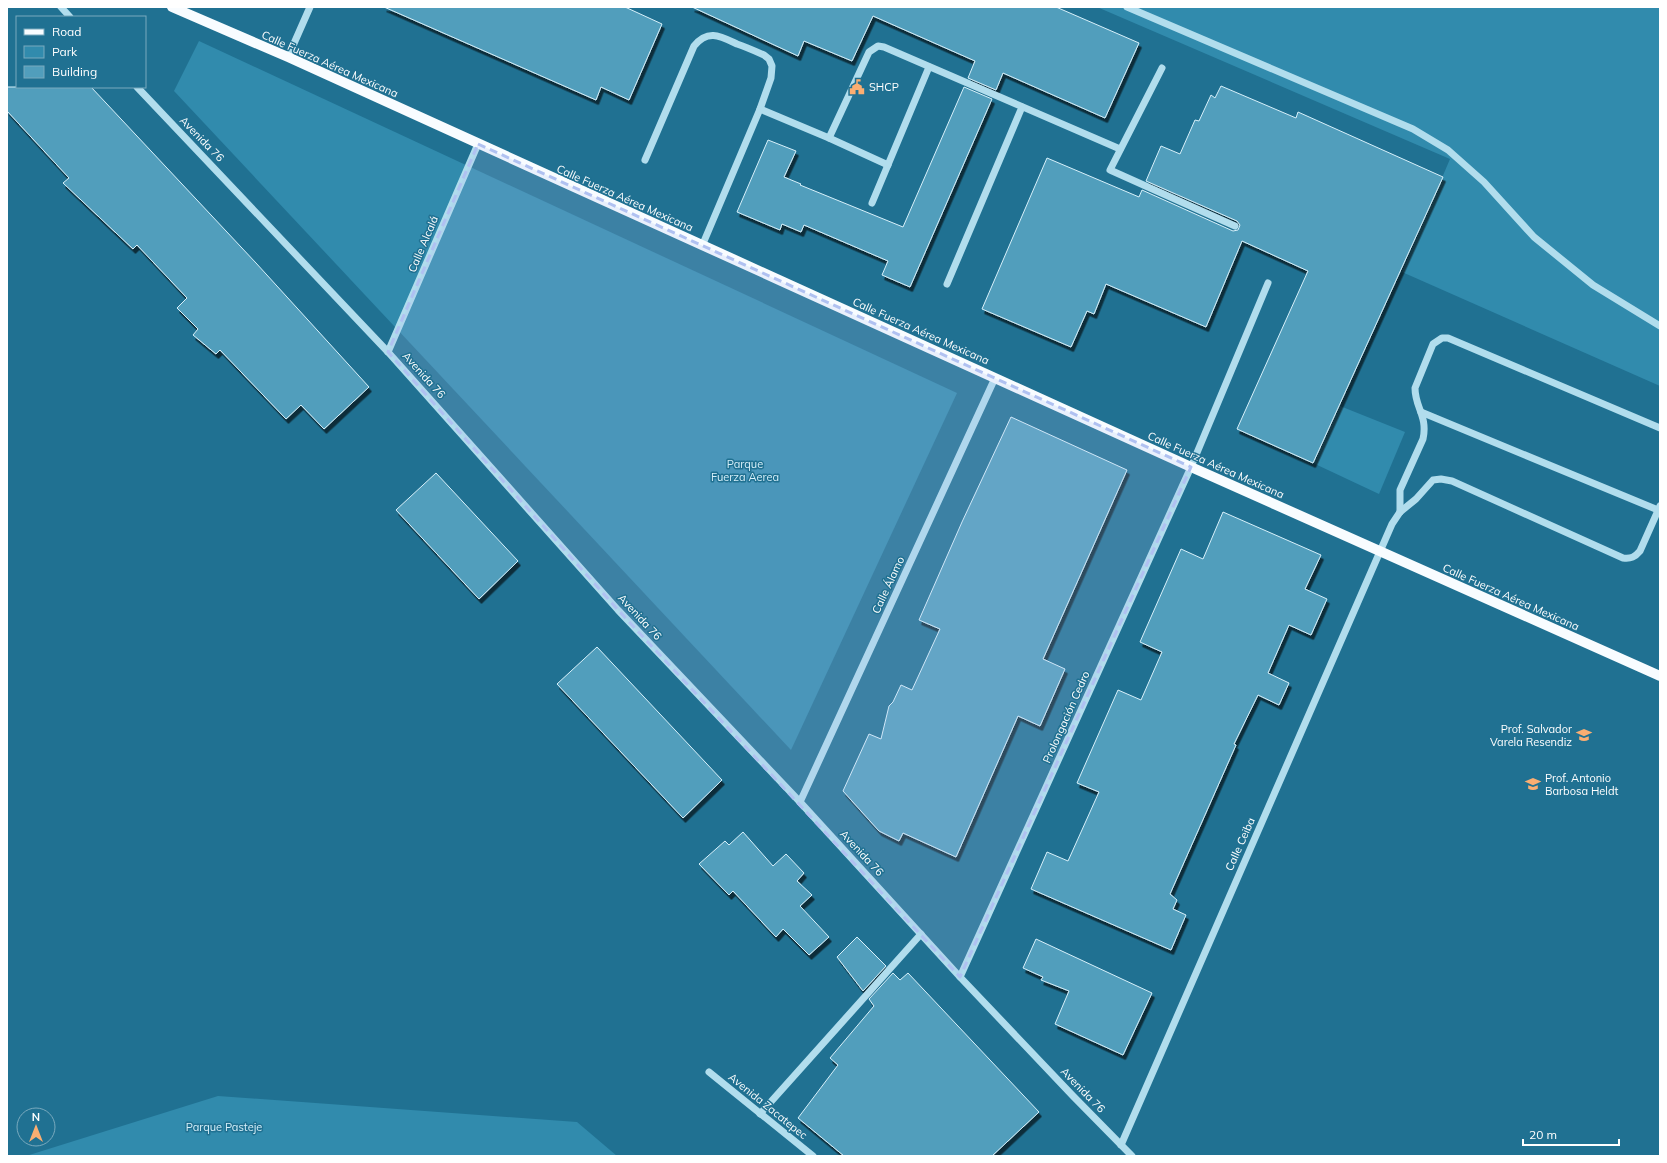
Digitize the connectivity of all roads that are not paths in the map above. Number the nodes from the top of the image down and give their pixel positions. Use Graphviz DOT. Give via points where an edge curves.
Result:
graph roads {
  1 [pos="61,7"];
  2 [pos="172,7"];
  3 [pos="310,7"];
  4 [pos="1127,7"];
  5 [pos="69,16"];
  6 [pos="288,57"];
  7 [pos="929,67"];
  8 [pos="1162,68"];
  9 [pos="138,88"];
  10 [pos="1022,106"];
  11 [pos="760,109"];
  12 [pos="829,138"];
  13 [pos="478,144"];
  14 [pos="1120,149"];
  15 [pos="645,160"];
  16 [pos="888,165"];
  17 [pos="872,203"];
  18 [pos="1235,226"];
  19 [pos="702,246"];
  20 [pos="1268,283"];
  21 [pos="947,284"];
  22 [pos="1660,326"];
  23 [pos="388,352"];
  24 [pos="996,378"];
  25 [pos="1421,412"];
  26 [pos="1660,428"];
  27 [pos="1191,467"];
  28 [pos="1659,508"];
  29 [pos="1400,512"];
  30 [pos="1380,552"];
  31 [pos="1660,676"];
  32 [pos="800,802"];
  33 [pos="921,934"];
  34 [pos="960,977"];
  35 [pos="709,1072"];
  36 [pos="760,1114"];
  37 [pos="1121,1145"];
  38 [pos="813,1156"];
  39 [pos="1132,1156"];
  1 -- 5 [label="street"];
  2 -- 6 [label="main road, Calle Fuerza Aérea Mexicana"];
  3 -- 6 [label="street"];
  4 -- 22 [label="street" via="1413,129 1448,150 1484,182 1534,237 1593,285"];
  6 -- 13 [label="main road, Calle Fuerza Aérea Mexicana"];
  7 -- 10 [label="street"];
  7 -- 12 [label="street" via="884,47 873,48 868,52"];
  7 -- 16 [label="street"];
  8 -- 14 [label="street"];
  9 -- 23 [label="street, Avenida 76"];
  10 -- 14 [label="street"];
  10 -- 21 [label="street"];
  11 -- 12 [label="street"];
  11 -- 15 [label="street" via="771,78 772,66 769,59 718,35 705,37 694,46"];
  11 -- 19 [label="street"];
  12 -- 16 [label="street"];
  13 -- 19 [label="main road, Calle Fuerza Aérea Mexicana"];
  13 -- 23 [label="street, Calle Alcalá"];
  14 -- 18 [label="street" via="1110,170"];
  16 -- 17 [label="street"];
  19 -- 24 [label="main road, Calle Fuerza Aérea Mexicana"];
  20 -- 27 [label="street, Prolongación Cedro"];
  23 -- 32 [label="street, Avenida 76" via="618,610"];
  24 -- 27 [label="main road, Calle Fuerza Aérea Mexicana"];
  24 -- 32 [label="street, Calle Álamo"];
  25 -- 26 [label="street" via="1415,388 1433,344 1442,338 1448,338"];
  25 -- 28 [label="street"];
  25 -- 29 [label="street" via="1424,422 1423,439 1400,490"];
  27 -- 30 [label="main road, Calle Fuerza Aérea Mexicana"];
  27 -- 34 [label="street, Prolongación Cedro"];
  28 -- 29 [label="street" via="1640,551 1630,559 1452,481 1433,480"];
  29 -- 30 [label="street, Calle Ceiba"];
  30 -- 31 [label="main road, Calle Fuerza Aérea Mexicana"];
  30 -- 37 [label="street, Calle Ceiba"];
  32 -- 33 [label="street, Avenida 76"];
  33 -- 34 [label="street, Avenida 76"];
  33 -- 36 [label="street"];
  34 -- 37 [label="street, Avenida 76"];
  35 -- 36 [label="street, Avenida Zacatepec"];
  36 -- 38 [label="street, Avenida Zacatepec"];
  37 -- 39 [label="street, Avenida 76"];
}
